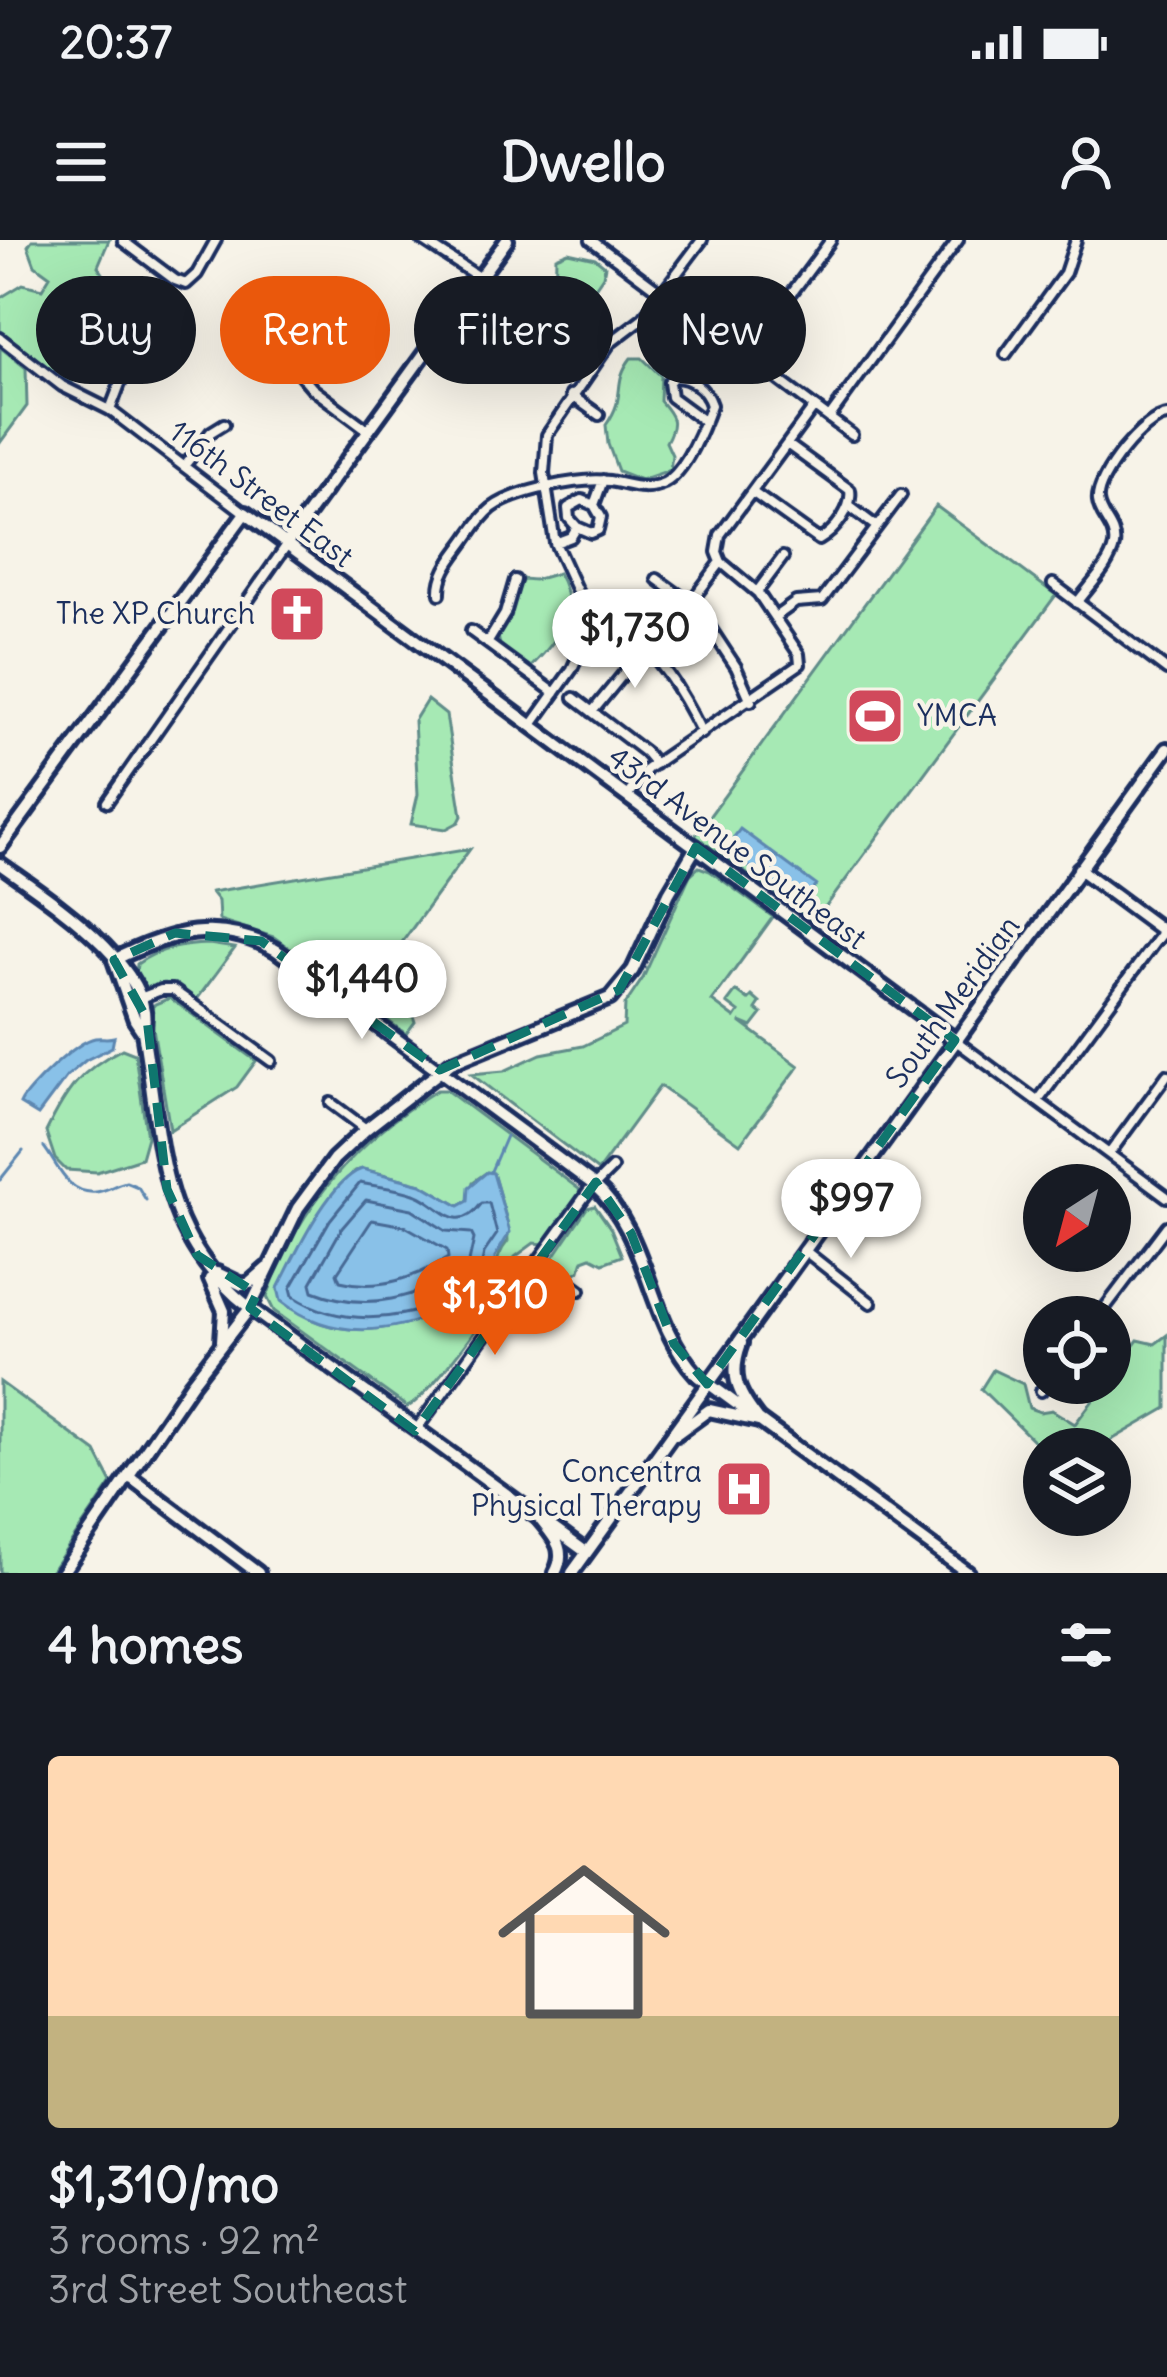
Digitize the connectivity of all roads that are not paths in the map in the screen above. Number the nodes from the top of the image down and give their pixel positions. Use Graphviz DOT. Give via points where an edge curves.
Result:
graph roads {
  1 [pos="216,240"];
  2 [pos="422,240"];
  3 [pos="507,240"];
  4 [pos="591,240"];
  5 [pos="702,240"];
  6 [pos="830,240"];
  7 [pos="958,240"];
  8 [pos="1076,240"];
  9 [pos="123,241"];
  10 [pos="477,276"];
  11 [pos="481,276"];
  12 [pos="639,276"];
  13 [pos="676,276"];
  14 [pos="804,276"];
  15 [pos="637,324"];
  16 [pos="0,338"];
  17 [pos="1006,354"];
  18 [pos="414,368"];
  19 [pos="120,384"];
  20 [pos="309,384"];
  21 [pos="783,384"];
  22 [pos="572,395"];
  23 [pos="814,407"];
  24 [pos="110,410"];
  25 [pos="598,415"];
  26 [pos="1163,416"];
  27 [pos="829,418"];
  28 [pos="705,422"];
  29 [pos="224,424"];
  30 [pos="368,430"];
  31 [pos="852,435"];
  32 [pos="787,444"];
  33 [pos="184,466"];
  34 [pos="603,480"];
  35 [pos="547,488"];
  36 [pos="752,492"];
  37 [pos="902,495"];
  38 [pos="594,505"];
  39 [pos="850,506"];
  40 [pos="245,513"];
  41 [pos="578,527"];
  42 [pos="877,527"];
  43 [pos="555,543"];
  44 [pos="286,544"];
  45 [pos="783,557"];
  46 [pos="721,562"];
  47 [pos="657,579"];
  48 [pos="515,580"];
  49 [pos="1053,584"];
  50 [pos="757,592"];
  51 [pos="440,594"];
  52 [pos="690,603"];
  53 [pos="1077,603"];
  54 [pos="374,609"];
  55 [pos="702,616"];
  56 [pos="775,617"];
  57 [pos="622,626"];
  58 [pos="472,631"];
  59 [pos="488,642"];
  60 [pos="651,649"];
  61 [pos="1167,670"];
  62 [pos="555,692"];
  63 [pos="574,698"];
  64 [pos="751,700"];
  65 [pos="592,712"];
  66 [pos="532,725"];
  67 [pos="702,733"];
  68 [pos="1167,749"];
  69 [pos="655,764"];
  70 [pos="627,796"];
  71 [pos="107,802"];
  72 [pos="0,847"];
  73 [pos="696,847"];
  74 [pos="0,864"];
  75 [pos="1079,869"];
  76 [pos="1165,933"];
  77 [pos="114,959"];
  78 [pos="134,999"];
  79 [pos="955,1040"];
  80 [pos="271,1061"];
  81 [pos="440,1070"];
  82 [pos="1167,1075"];
  83 [pos="1038,1102"];
  84 [pos="331,1103"];
  85 [pos="366,1129"];
  86 [pos="1109,1154"];
  87 [pos="612,1168"];
  88 [pos="594,1185"];
  89 [pos="1167,1197"];
  90 [pos="1167,1226"];
  91 [pos="804,1250"];
  92 [pos="197,1256"];
  93 [pos="539,1260"];
  94 [pos="271,1264"];
  95 [pos="580,1290"];
  96 [pos="1114,1296"];
  97 [pos="871,1303"];
  98 [pos="250,1308"];
  99 [pos="748,1327"];
  100 [pos="219,1352"];
  101 [pos="707,1384"];
  102 [pos="759,1421"];
  103 [pos="415,1431"];
  104 [pos="664,1443"];
  105 [pos="130,1477"];
  106 [pos="539,1518"];
  107 [pos="586,1552"];
  108 [pos="62,1573"];
  109 [pos="258,1573"];
  110 [pos="555,1573"];
  111 [pos="572,1573"];
  112 [pos="968,1573"];
  1 -- 9 [label="street" via="186,284"];
  2 -- 10 [label="street"];
  3 -- 11 [label="main road"];
  4 -- 12 [label="street"];
  5 -- 13 [label="street"];
  6 -- 14 [label="street"];
  7 -- 27 [label="street"];
  8 -- 17 [label="street" via="1065,273"];
  15 -- 22 [label="street" via="610,343"];
  16 -- 24 [label="street, 116th Street East" via="62,386"];
  18 -- 30 [label="main road"];
  19 -- 24 [label="street"];
  20 -- 30 [label="street"];
  21 -- 23 [label="street"];
  22 -- 25 [label="street"];
  22 -- 35 [label="street" via="547,435"];
  23 -- 27 [label="street"];
  23 -- 32 [label="street"];
  24 -- 33 [label="street, 116th Street East"];
  26 -- 53 [label="street" via="1141,428 1099,488 1114,543"];
  27 -- 31 [label="street"];
  28 -- 28 [label="street" via="709,397 673,377 671,397"];
  28 -- 34 [label="street" via="668,480 642,488"];
  29 -- 33 [label="street"];
  30 -- 44 [label="main road"];
  32 -- 36 [label="street"];
  32 -- 39 [label="street" via="850,490"];
  33 -- 40 [label="street, 116th Street East"];
  34 -- 35 [label="street"];
  34 -- 38 [label="street"];
  35 -- 43 [label="street"];
  35 -- 51 [label="street" via="485,514 442,575"];
  36 -- 39 [label="street" via="819,540"];
  36 -- 46 [label="street" via="720,536"];
  37 -- 42 [label="street"];
  38 -- 41 [label="street" via="598,530"];
  38 -- 41 [label="street" via="582,500 568,508"];
  39 -- 42 [label="street"];
  40 -- 44 [label="main road, 116th Street East"];
  40 -- 72 [label="main road"];
  41 -- 43 [label="street"];
  42 -- 56 [label="street" via="822,600 796,602"];
  43 -- 62 [label="street" via="585,627 578,659"];
  44 -- 54 [label="main road, 116th Street East"];
  44 -- 71 [label="street"];
  45 -- 50 [label="street"];
  46 -- 50 [label="street"];
  46 -- 52 [label="street"];
  47 -- 52 [label="street"];
  48 -- 59 [label="street"];
  49 -- 53 [label="street"];
  50 -- 56 [label="street"];
  52 -- 55 [label="street"];
  53 -- 61 [label="street"];
  54 -- 66 [label="main road, 43rd Avenue Southeast"];
  55 -- 60 [label="street"];
  55 -- 64 [label="street"];
  56 -- 64 [label="street" via="800,664"];
  57 -- 60 [label="street"];
  58 -- 59 [label="street"];
  59 -- 62 [label="street"];
  60 -- 65 [label="street"];
  60 -- 67 [label="street"];
  62 -- 66 [label="street"];
  63 -- 65 [label="street"];
  64 -- 67 [label="street"];
  65 -- 69 [label="street"];
  66 -- 70 [label="main road, 43rd Avenue Southeast"];
  67 -- 69 [label="street"];
  68 -- 75 [label="main road, South Meridian"];
  69 -- 70 [label="street"];
  70 -- 73 [label="main road, 43rd Avenue Southeast"];
  73 -- 79 [label="main road, 43rd Avenue Southeast"];
  73 -- 81 [label="main road" via="619,990"];
  74 -- 77 [label="main road"];
  75 -- 76 [label="main road"];
  75 -- 79 [label="main road, South Meridian"];
  76 -- 83 [label="street"];
  77 -- 78 [label="main road" via="127,971"];
  77 -- 81 [label="main road" via="175,933 246,935"];
  78 -- 80 [label="street" via="173,990"];
  78 -- 92 [label="main road" via="147,1018 167,1189"];
  79 -- 83 [label="street"];
  79 -- 91 [label="main road, South Meridian"];
  81 -- 85 [label="main road"];
  81 -- 88 [label="main road"];
  82 -- 86 [label="street"];
  83 -- 86 [label="street"];
  84 -- 85 [label="street"];
  85 -- 94 [label="main road" via="319,1177"];
  86 -- 89 [label="street"];
  87 -- 88 [label="street"];
  88 -- 93 [label="street"];
  88 -- 101 [label="main road" via="631,1233 674,1344"];
  90 -- 96 [label="street"];
  91 -- 97 [label="street"];
  91 -- 99 [label="main road, South Meridian"];
  92 -- 94 [label="main road" via="236,1285"];
  92 -- 98 [label="main road"];
  92 -- 100 [label="main road" via="223,1305"];
  93 -- 95 [label="street"];
  93 -- 103 [label="street"];
  94 -- 98 [label="main road"];
  98 -- 100 [label="main road"];
  98 -- 103 [label="main road"];
  99 -- 101 [label="main road, South Meridian"];
  99 -- 102 [label="main road" via="734,1377"];
  100 -- 105 [label="main road"];
  101 -- 102 [label="main road"];
  101 -- 104 [label="main road, South Meridian"];
  102 -- 104 [label="main road" via="709,1411"];
  102 -- 112 [label="main road"];
  103 -- 106 [label="main road"];
  104 -- 107 [label="main road, South Meridian"];
  105 -- 108 [label="main road"];
  105 -- 109 [label="main road"];
  106 -- 107 [label="main road"];
  106 -- 110 [label="main road" via="560,1546"];
  107 -- 111 [label="main road, South Meridian"];
}
